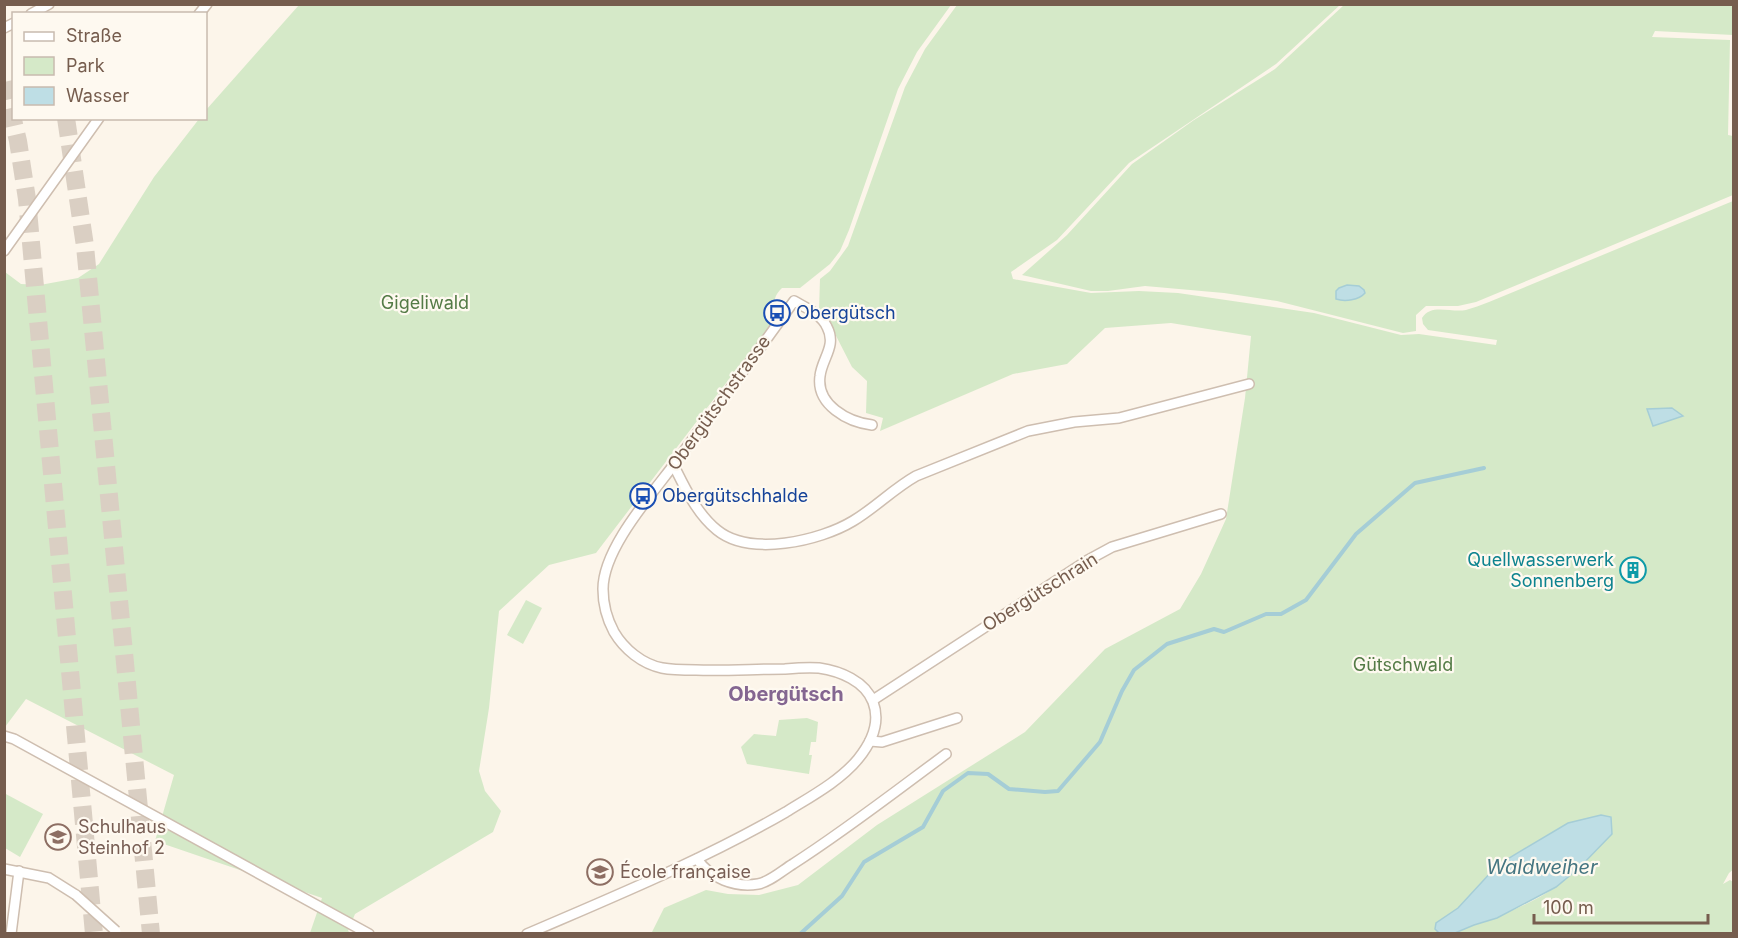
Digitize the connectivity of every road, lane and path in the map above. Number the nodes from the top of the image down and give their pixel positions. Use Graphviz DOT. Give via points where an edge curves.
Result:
graph roads {
  1 [pos="49,4"];
  2 [pos="35,12"];
  3 [pos="98,120"];
  4 [pos="4,251"];
  5 [pos="1250,384"];
  6 [pos="872,425"];
  7 [pos="674,466"];
  8 [pos="1221,514"];
  9 [pos="873,700"];
  10 [pos="957,718"];
  11 [pos="4,736"];
  12 [pos="870,741"];
  13 [pos="946,754"];
  14 [pos="698,859"];
  15 [pos="4,869"];
  16 [pos="19,871"];
  17 [pos="117,932"];
  18 [pos="11,933"];
  19 [pos="369,933"];
  20 [pos="527,933"];
  1 -- 2 [label="street"];
  3 -- 4 [label="street"];
  5 -- 7 [label="street" via="1119,418 1028,431 916,476 855,520 816,538 791,543 760,544 736,540 718,531 691,499"];
  6 -- 7 [label="street, Obergütschstrasse" via="850,419 825,399 820,376 830,347 828,328 818,315 794,301"];
  7 -- 9 [label="street, Obergütschstrasse" via="637,512 605,570 605,609 619,641 644,661 662,668 819,668 859,683"];
  8 -- 9 [label="street, Obergütschrain" via="1112,547"];
  9 -- 12 [label="street" via="876,720"];
  10 -- 12 [label="street" via="882,742"];
  11 -- 19 [label="street"];
  12 -- 14 [label="street" via="849,769 813,795"];
  13 -- 14 [label="street" via="833,838 760,884 723,880 705,869"];
  14 -- 20 [label="street"];
  15 -- 16 [label="street"];
  16 -- 17 [label="street, bridge" via="49,878 76,895"];
  16 -- 18 [label="street"];
}
